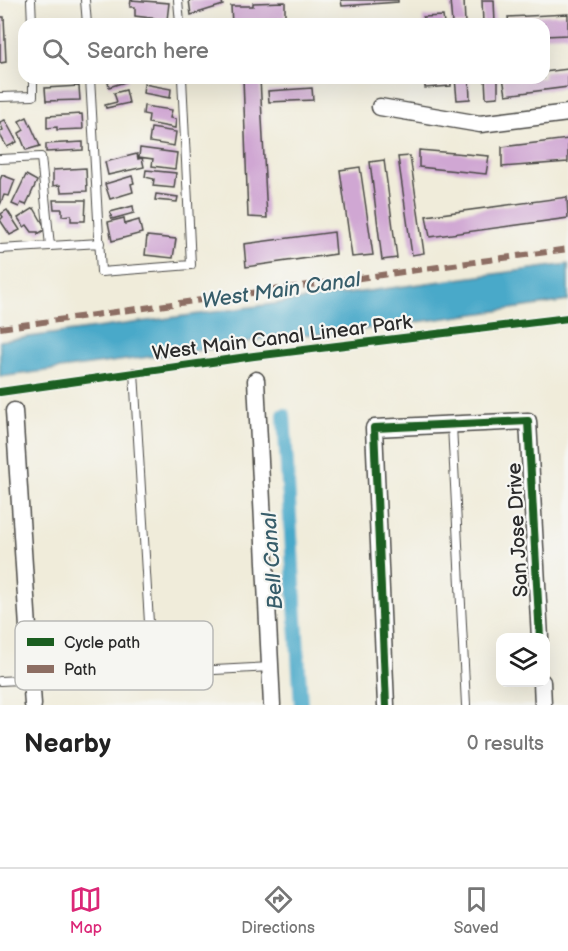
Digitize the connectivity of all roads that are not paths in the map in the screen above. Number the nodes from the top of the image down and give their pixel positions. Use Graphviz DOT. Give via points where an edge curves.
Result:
graph roads {
  1 [pos="31,0"];
  2 [pos="85,0"];
  3 [pos="178,0"];
  4 [pos="32,18"];
  5 [pos="86,18"];
  6 [pos="180,18"];
  7 [pos="33,84"];
  8 [pos="90,84"];
  9 [pos="182,84"];
  10 [pos="0,97"];
  11 [pos="380,107"];
  12 [pos="568,113"];
  13 [pos="0,159"];
  14 [pos="100,243"];
  15 [pos="50,246"];
  16 [pos="0,249"];
  17 [pos="134,372"];
  18 [pos="256,380"];
  19 [pos="14,411"];
  20 [pos="452,425"];
  21 [pos="27,621"];
  22 [pos="149,621"];
  23 [pos="540,633"];
  24 [pos="271,667"];
  25 [pos="213,670"];
  26 [pos="15,680"];
  27 [pos="0,681"];
  28 [pos="542,687"];
  29 [pos="32,690"];
  30 [pos="33,705"];
  31 [pos="272,705"];
  32 [pos="386,705"];
  33 [pos="466,705"];
  34 [pos="543,705"];
  1 -- 4 [label="lane"];
  2 -- 5 [label="lane"];
  3 -- 6 [label="lane"];
  7 -- 10 [label="lane" via="33,96"];
  8 -- 14 [label="lane"];
  9 -- 14 [label="lane" via="191,265 101,272"];
  11 -- 12 [label="street" via="480,124"];
  13 -- 15 [label="lane" via="41,157"];
  14 -- 15 [label="lane"];
  15 -- 16 [label="lane"];
  17 -- 22 [label="lane"];
  18 -- 24 [label="street"];
  19 -- 21 [label="street"];
  20 -- 23 [label="street, San Jose Drive" via="528,421"];
  20 -- 32 [label="street" via="374,428"];
  20 -- 33 [label="lane"];
  24 -- 25 [label="lane"];
  24 -- 31 [label="street"];
  26 -- 27 [label="lane"];
  28 -- 34 [label="street"];
  29 -- 30 [label="street"];
}
